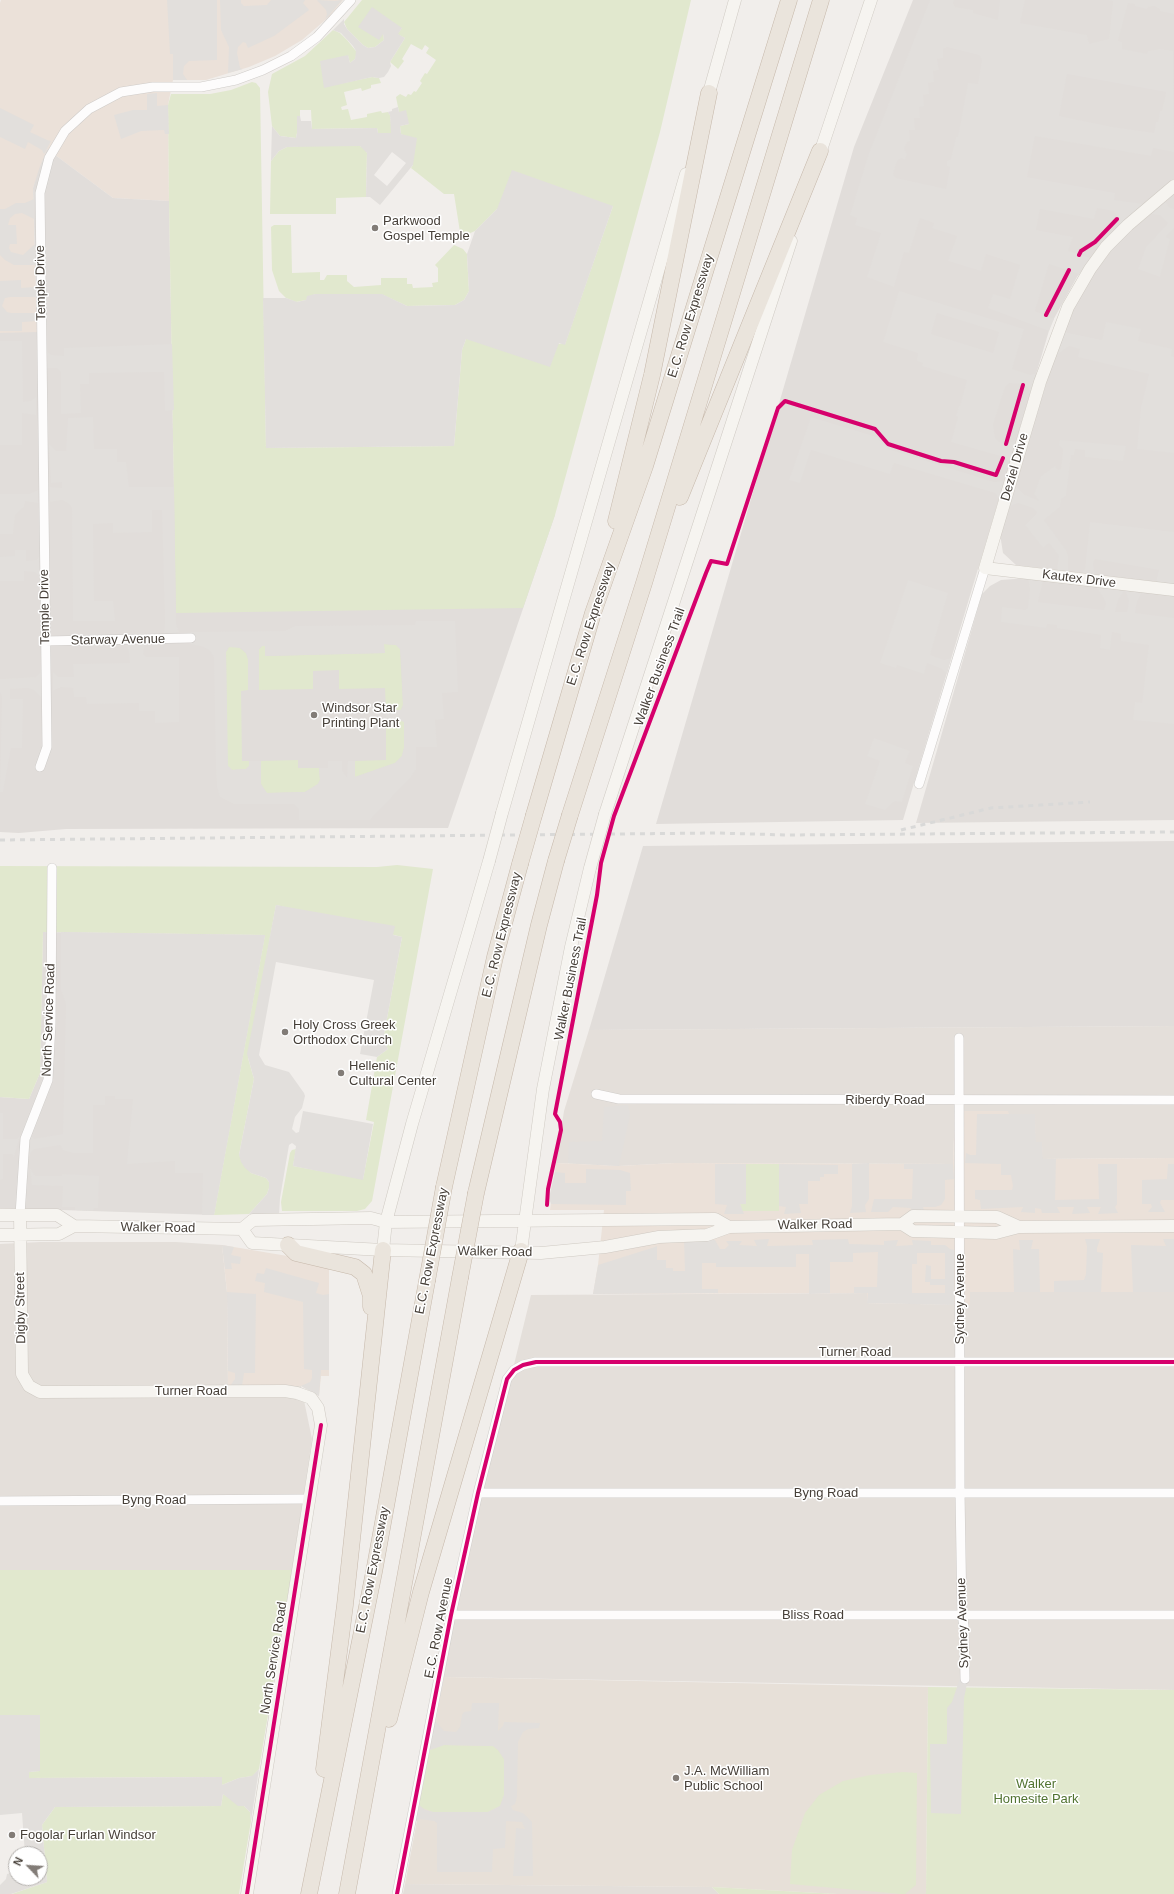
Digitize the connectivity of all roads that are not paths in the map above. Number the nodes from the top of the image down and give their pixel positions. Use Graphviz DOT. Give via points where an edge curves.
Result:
graph roads {
  1 [pos="351,0"];
  2 [pos="736,0"];
  3 [pos="789,0"];
  4 [pos="821,0"];
  5 [pos="871,0"];
  6 [pos="709,93"];
  7 [pos="820,150"];
  8 [pos="1174,186"];
  9 [pos="985,568"];
  10 [pos="644,583"];
  11 [pos="1174,590"];
  12 [pos="593,613"];
  13 [pos="191,638"];
  14 [pos="46,641"];
  15 [pos="40,767"];
  16 [pos="919,784"];
  17 [pos="52,868"];
  18 [pos="959,1038"];
  19 [pos="596,1094"];
  20 [pos="960,1100"];
  21 [pos="1174,1100"];
  22 [pos="0,1215"];
  23 [pos="20,1215"];
  24 [pos="959,1216"];
  25 [pos="525,1220"];
  26 [pos="386,1222"];
  27 [pos="902,1224"];
  28 [pos="74,1226"];
  29 [pos="1174,1226"];
  30 [pos="729,1227"];
  31 [pos="1019,1227"];
  32 [pos="242,1229"];
  33 [pos="960,1233"];
  34 [pos="0,1235"];
  35 [pos="20,1235"];
  36 [pos="288,1245"];
  37 [pos="383,1250"];
  38 [pos="521,1251"];
  39 [pos="372,1360"];
  40 [pos="536,1362"];
  41 [pos="960,1362"];
  42 [pos="1174,1362"];
  43 [pos="40,1392"];
  44 [pos="321,1425"];
  45 [pos="478,1492"];
  46 [pos="960,1493"];
  47 [pos="1174,1493"];
  48 [pos="308,1500"];
  49 [pos="0,1501"];
  50 [pos="451,1615"];
  51 [pos="962,1615"];
  52 [pos="1174,1615"];
  53 [pos="965,1680"];
  54 [pos="362,1817"];
  55 [pos="315,1860"];
  56 [pos="247,1894"];
  57 [pos="309,1894"];
  58 [pos="347,1894"];
  59 [pos="397,1894"];
  1 -- 14 [label="street, Temple Drive" via="317,37 291,56 263,70 236,80 200,87 153,87 121,92 88,108 65,131 49,158 40,194"];
  2 -- 6 [label="main road"];
  3 -- 12 [label="highway, E.C. Row Expressway" via="645,466"];
  4 -- 10 [label="highway"];
  5 -- 7 [label="main road"];
  6 -- 12 [label="highway" via="652,375"];
  6 -- 26 [label="main road, bridge"];
  7 -- 10 [label="highway"];
  7 -- 25 [label="main road, bridge" via="605,814 590,868 571,947 543,1089"];
  8 -- 9 [label="main road, Deziel Drive" via="1106,247 1068,306 1040,382"];
  9 -- 11 [label="main road, Kautex Drive"];
  9 -- 16 [label="street, Deziel Drive"];
  10 -- 54 [label="highway, bridge" via="556,861 476,1193"];
  12 -- 55 [label="highway, E.C. Row Expressway, bridge" via="495,957 444,1187 374,1572"];
  13 -- 14 [label="street, Starway Avenue"];
  14 -- 15 [label="street, Temple Drive" via="47,747"];
  17 -- 23 [label="street, North Service Road" via="48,1080 24,1139"];
  18 -- 20 [label="street, Sydney Avenue"];
  19 -- 20 [label="street, Riberdy Road" via="619,1099"];
  20 -- 21 [label="street, Riberdy Road"];
  20 -- 24 [label="street, Sydney Avenue"];
  22 -- 23 [label="main road"];
  23 -- 28 [label="main road" via="57,1215"];
  23 -- 35 [label="main road, Digby Street"];
  24 -- 27 [label="main road, Walker Road" via="913,1216"];
  24 -- 31 [label="main road, Walker Road" via="997,1217"];
  24 -- 33 [label="street, Sydney Avenue"];
  25 -- 26 [label="main road, Walker Road"];
  25 -- 30 [label="main road, Walker Road" via="715,1219"];
  25 -- 38 [label="main road"];
  26 -- 32 [label="main road, Walker Road" via="371,1218 253,1220"];
  26 -- 37 [label="main road"];
  27 -- 30 [label="main road, Walker Road"];
  27 -- 33 [label="main road, Walker Road" via="913,1232"];
  28 -- 32 [label="main road, Walker Road"];
  28 -- 35 [label="main road, Walker Road" via="60,1234"];
  29 -- 31 [label="main road, Walker Road"];
  30 -- 38 [label="main road, Walker Road" via="707,1235 659,1237 605,1247"];
  31 -- 33 [label="main road, Walker Road" via="996,1234"];
  32 -- 36 [label="main road, Walker Road" via="252,1243"];
  33 -- 41 [label="street, Sydney Avenue"];
  34 -- 35 [label="main road, Walker Road"];
  35 -- 43 [label="main road, Digby Street" via="22,1374 29,1386"];
  36 -- 37 [label="main road, Walker Road"];
  36 -- 39 [label="highway" via="296,1253 346,1264 364,1274 371,1296"];
  37 -- 38 [label="main road, Walker Road"];
  37 -- 39 [label="highway"];
  38 -- 54 [label="highway" via="421,1592 384,1742"];
  39 -- 55 [label="highway"];
  40 -- 41 [label="street, Turner Road"];
  40 -- 45 [label="street, E.C. Row Avenue" via="514,1370 507,1379"];
  41 -- 42 [label="street, Turner Road"];
  41 -- 46 [label="street, Sydney Avenue"];
  43 -- 44 [label="main road, Turner Road" via="285,1391 311,1398 318,1408"];
  44 -- 48 [label="main road, North Service Road"];
  45 -- 46 [label="street, Byng Road"];
  45 -- 50 [label="street, E.C. Row Avenue"];
  46 -- 47 [label="street, Byng Road"];
  46 -- 51 [label="street, Sydney Avenue"];
  48 -- 49 [label="street, Byng Road"];
  48 -- 56 [label="main road, North Service Road"];
  50 -- 51 [label="street, Bliss Road"];
  50 -- 59 [label="street, E.C. Row Avenue"];
  51 -- 52 [label="street, Bliss Road"];
  51 -- 53 [label="street, Sydney Avenue"];
  54 -- 58 [label="highway"];
  55 -- 57 [label="highway, E.C. Row Expressway"];
}
